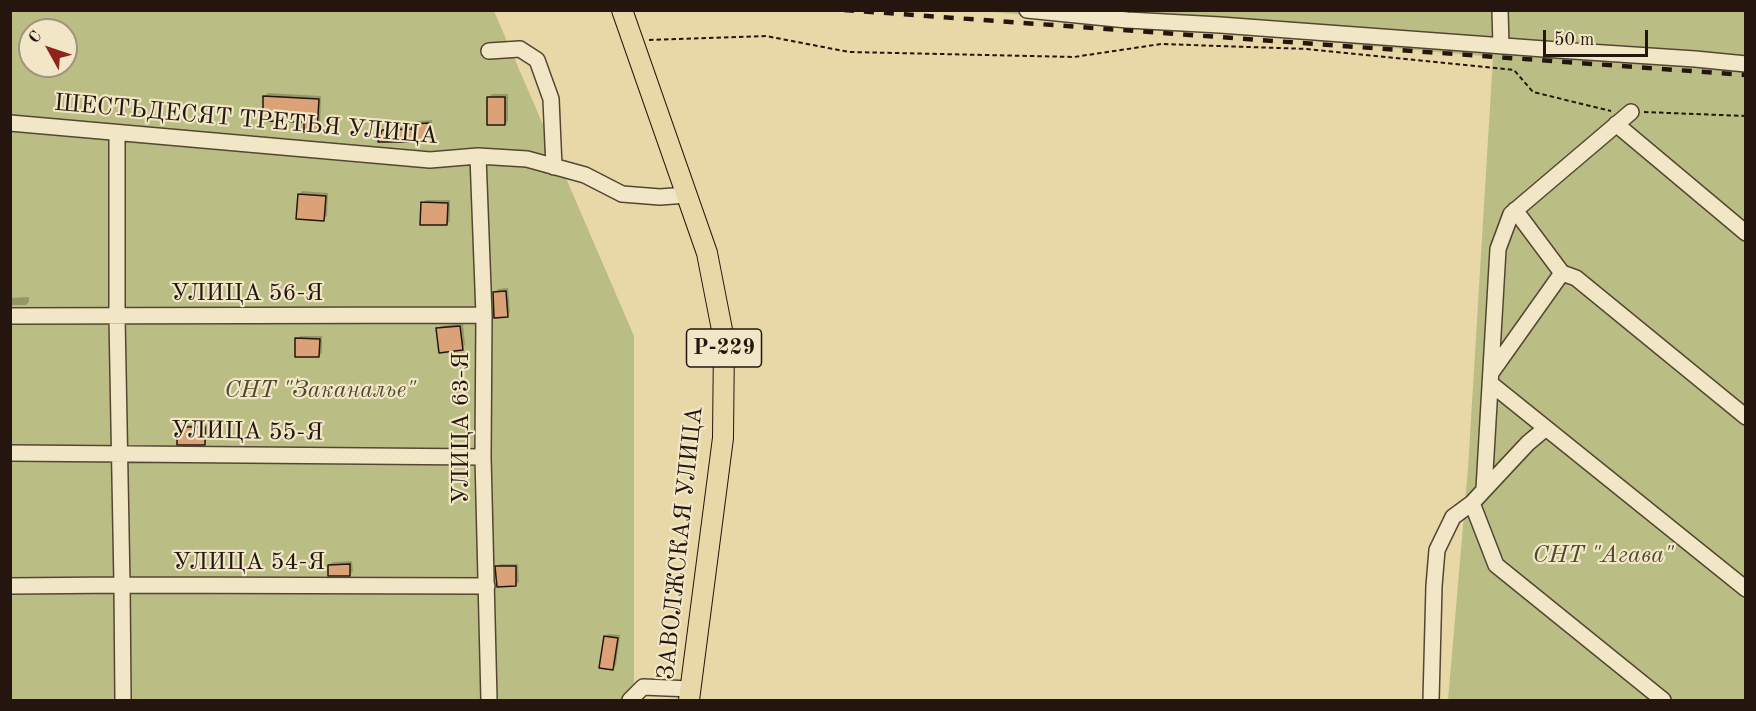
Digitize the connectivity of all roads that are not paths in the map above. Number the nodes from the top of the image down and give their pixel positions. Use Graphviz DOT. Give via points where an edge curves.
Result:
graph roads {
  1 [pos="622,10"];
  2 [pos="1027,10"];
  3 [pos="1500,10"];
  4 [pos="1221,18"];
  5 [pos="1501,46"];
  6 [pos="489,51"];
  7 [pos="1746,64"];
  8 [pos="1631,112"];
  9 [pos="10,123"];
  10 [pos="1616,124"];
  11 [pos="117,133"];
  12 [pos="478,156"];
  13 [pos="554,167"];
  14 [pos="687,195"];
  15 [pos="1515,210"];
  16 [pos="1746,233"];
  17 [pos="1562,273"];
  18 [pos="484,315"];
  19 [pos="10,316"];
  20 [pos="117,317"];
  21 [pos="1491,378"];
  22 [pos="1746,417"];
  23 [pos="1546,428"];
  24 [pos="10,453"];
  25 [pos="120,453"];
  26 [pos="483,457"];
  27 [pos="1484,489"];
  28 [pos="1472,503"];
  29 [pos="122,585"];
  30 [pos="10,586"];
  31 [pos="487,586"];
  32 [pos="1746,589"];
  33 [pos="690,695"];
  34 [pos="123,700"];
  35 [pos="489,700"];
  36 [pos="630,700"];
  37 [pos="1431,700"];
  38 [pos="1663,700"];
  1 -- 14 [label="main road, ЗАВОЛЖСКАЯ УЛИЦА / Р-229"];
  2 -- 4 [label="street" via="1127,20"];
  3 -- 5 [label="street"];
  4 -- 5 [label="street"];
  5 -- 7 [label="street"];
  6 -- 13 [label="street" via="520,49 537,60 551,99"];
  8 -- 10 [label="street"];
  9 -- 11 [label="street, ШЕСТЬДЕСЯТ ТРЕТЬЯ УЛИЦА"];
  10 -- 15 [label="street"];
  10 -- 16 [label="street"];
  11 -- 12 [label="street, ШЕСТЬДЕСЯТ ТРЕТЬЯ УЛИЦА" via="430,160"];
  11 -- 20 [label="street"];
  12 -- 13 [label="street, ШЕСТЬДЕСЯТ ТРЕТЬЯ УЛИЦА" via="526,159"];
  12 -- 18 [label="street, УЛИЦА 63-Я"];
  13 -- 14 [label="street, ШЕСТЬДЕСЯТ ТРЕТЬЯ УЛИЦА" via="585,176 622,194"];
  14 -- 33 [label="main road, ЗАВОЛЖСКАЯ УЛИЦА / Р-229" via="707,253 724,340 723,438"];
  15 -- 17 [label="street"];
  15 -- 21 [label="street" via="1498,249"];
  17 -- 21 [label="street"];
  17 -- 22 [label="street" via="1576,278"];
  18 -- 20 [label="street, УЛИЦА 56-Я"];
  18 -- 26 [label="street, УЛИЦА 63-Я"];
  19 -- 20 [label="street, УЛИЦА 56-Я"];
  20 -- 25 [label="street"];
  21 -- 23 [label="street"];
  21 -- 27 [label="street"];
  23 -- 27 [label="street"];
  23 -- 32 [label="street"];
  24 -- 25 [label="street, УЛИЦА 55-Я"];
  25 -- 26 [label="street, УЛИЦА 55-Я"];
  25 -- 29 [label="street"];
  26 -- 31 [label="street, УЛИЦА 63-Я"];
  27 -- 28 [label="street"];
  28 -- 37 [label="street" via="1453,517 1437,550"];
  28 -- 38 [label="street" via="1496,565"];
  29 -- 30 [label="street, УЛИЦА 54-Я"];
  29 -- 31 [label="street, УЛИЦА 54-Я"];
  29 -- 34 [label="street"];
  31 -- 35 [label="street, УЛИЦА 63-Я"];
  33 -- 36 [label="street" via="643,687"];
}
